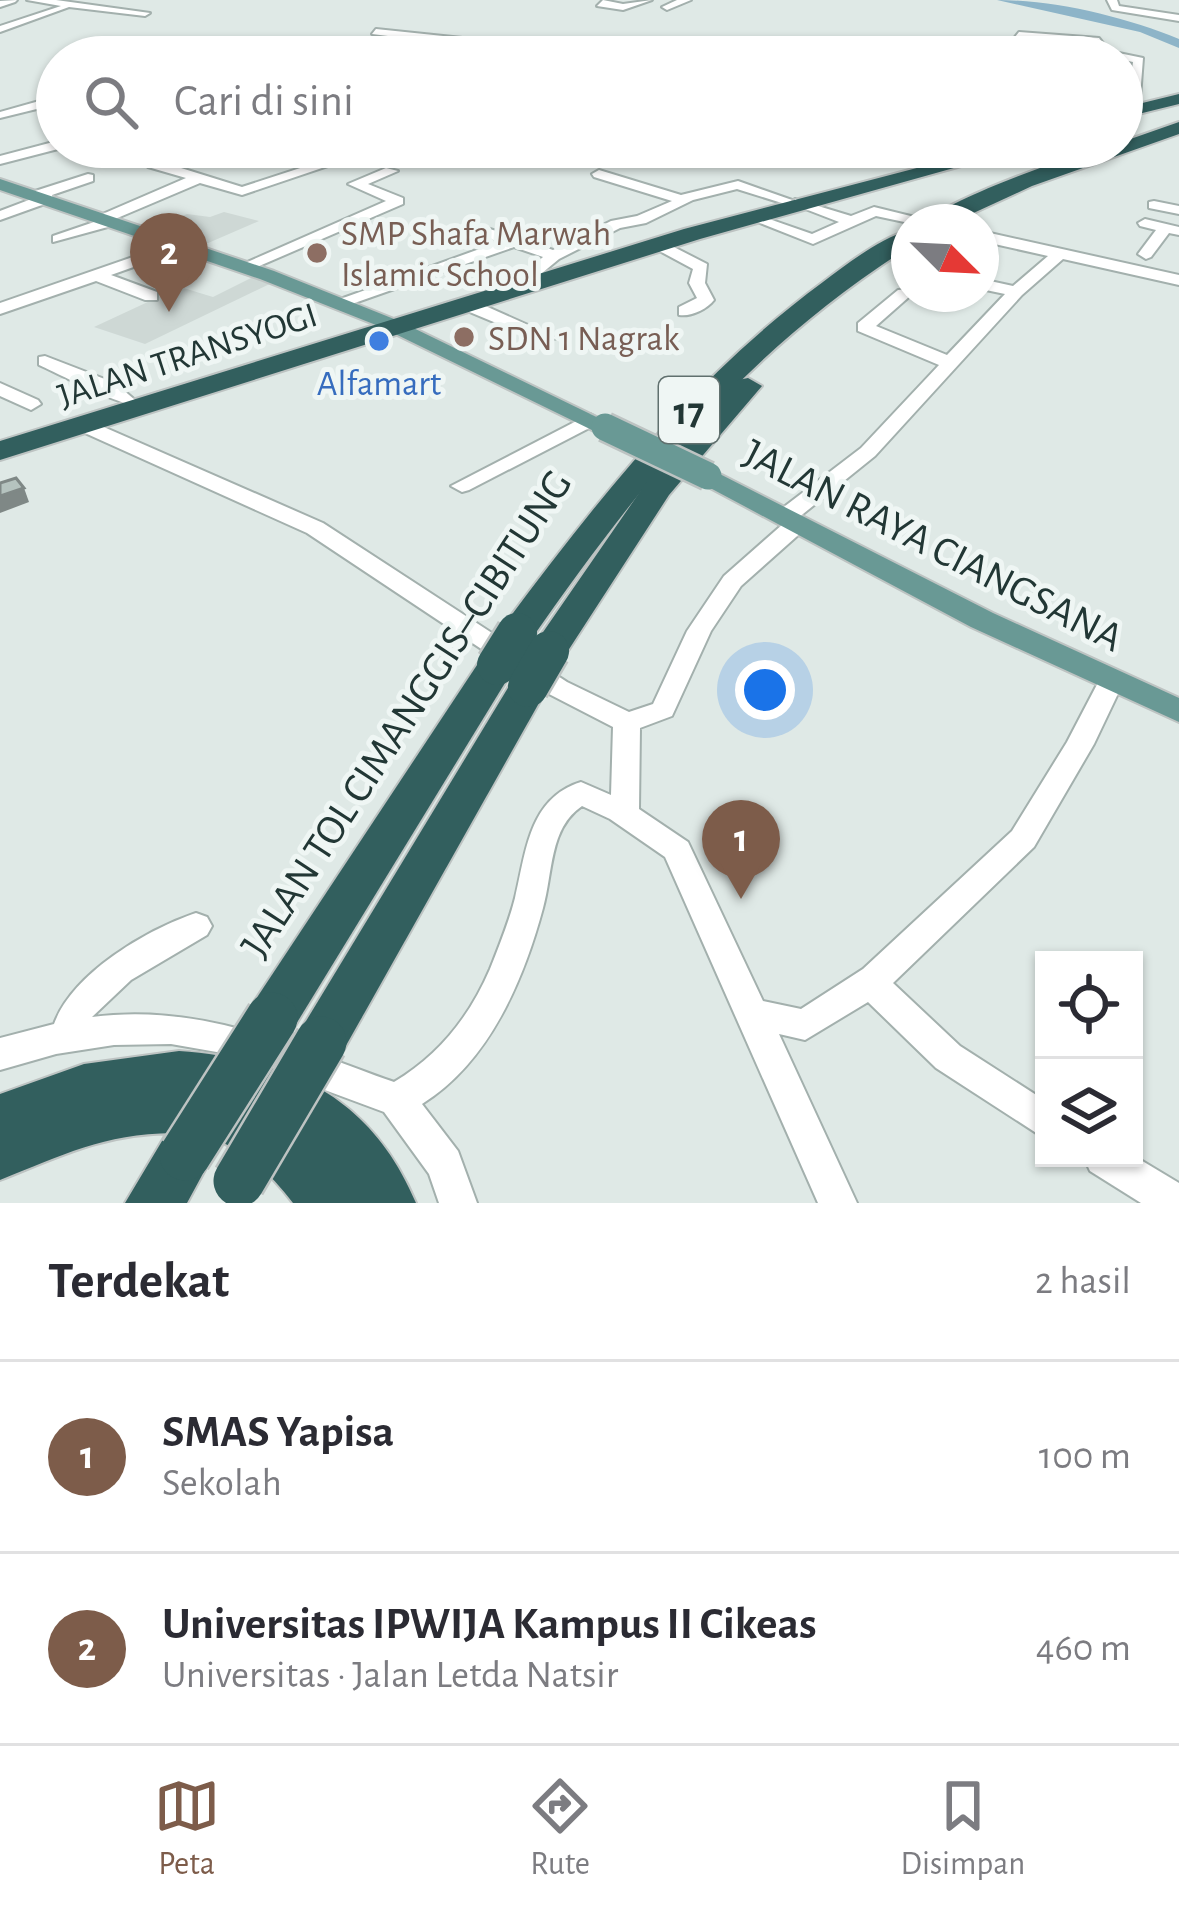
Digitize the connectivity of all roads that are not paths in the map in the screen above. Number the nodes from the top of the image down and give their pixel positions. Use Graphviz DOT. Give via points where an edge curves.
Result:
graph roads {
  1 [pos="12,0"];
  2 [pos="570,0"];
  3 [pos="647,0"];
  4 [pos="686,0"];
  5 [pos="1112,0"];
  6 [pos="1157,0"];
  7 [pos="547,1"];
  8 [pos="613,3"];
  9 [pos="0,4"];
  10 [pos="144,5"];
  11 [pos="667,7"];
  12 [pos="44,10"];
  13 [pos="1151,13"];
  14 [pos="0,16"];
  15 [pos="90,18"];
  16 [pos="1179,18"];
  17 [pos="4,30"];
  18 [pos="376,32"];
  19 [pos="1019,35"];
  20 [pos="417,36"];
  21 [pos="1032,36"];
  22 [pos="1179,99"];
  23 [pos="36,108"];
  24 [pos="1179,108"];
  25 [pos="1143,111"];
  26 [pos="1143,112"];
  27 [pos="36,117"];
  28 [pos="1,121"];
  29 [pos="1179,128"];
  30 [pos="1179,140"];
  31 [pos="1143,143"];
  32 [pos="1143,150"];
  33 [pos="36,151"];
  34 [pos="0,160"];
  35 [pos="165,168"];
  36 [pos="313,168"];
  37 [pos="919,168"];
  38 [pos="936,168"];
  39 [pos="1083,168"];
  40 [pos="1086,168"];
  41 [pos="392,170"];
  42 [pos="599,174"];
  43 [pos="88,178"];
  44 [pos="197,179"];
  45 [pos="0,184"];
  46 [pos="42,196"];
  47 [pos="686,200"];
  48 [pos="798,203"];
  49 [pos="982,204"];
  50 [pos="1154,205"];
  51 [pos="999,208"];
  52 [pos="1179,210"];
  53 [pos="0,216"];
  54 [pos="759,219"];
  55 [pos="891,219"];
  56 [pos="107,220"];
  57 [pos="850,221"];
  58 [pos="1145,223"];
  59 [pos="1172,229"];
  60 [pos="479,230"];
  61 [pos="686,232"];
  62 [pos="58,239"];
  63 [pos="999,240"];
  64 [pos="891,241"];
  65 [pos="514,242"];
  66 [pos="658,245"];
  67 [pos="179,246"];
  68 [pos="1154,250"];
  69 [pos="1063,252"];
  70 [pos="554,256"];
  71 [pos="244,267"];
  72 [pos="891,268"];
  73 [pos="96,275"];
  74 [pos="530,275"];
  75 [pos="1179,280"];
  76 [pos="999,288"];
  77 [pos="1016,292"];
  78 [pos="152,296"];
  79 [pos="340,302"];
  80 [pos="466,304"];
  81 [pos="891,304"];
  82 [pos="0,309"];
  83 [pos="685,311"];
  84 [pos="386,323"];
  85 [pos="548,338"];
  86 [pos="45,361"];
  87 [pos="950,363"];
  88 [pos="0,389"];
  89 [pos="125,400"];
  90 [pos="32,404"];
  91 [pos="597,424"];
  92 [pos="83,425"];
  93 [pos="0,440"];
  94 [pos="0,451"];
  95 [pos="462,486"];
  96 [pos="790,521"];
  97 [pos="523,659"];
  98 [pos="1111,681"];
  99 [pos="1174,702"];
  100 [pos="627,723"];
  101 [pos="620,811"];
  102 [pos="196,926"];
  103 [pos="875,979"];
  104 [pos="752,1013"];
  105 [pos="67,1035"];
  106 [pos="0,1054"];
  107 [pos="397,1100"];
  108 [pos="1035,1115"];
  109 [pos="0,1121"];
  110 [pos="0,1153"];
  111 [pos="1118,1167"];
  112 [pos="233,1192"];
  113 [pos="154,1203"];
  114 [pos="328,1203"];
  115 [pos="387,1203"];
  116 [pos="458,1203"];
  117 [pos="838,1203"];
  118 [pos="1176,1203"];
  1 -- 9 [label="street"];
  2 -- 7 [label="street"];
  3 -- 8 [label="street"];
  4 -- 11 [label="street"];
  5 -- 13 [label="street" via="1115,8"];
  6 -- 13 [label="street"];
  10 -- 12 [label="street"];
  12 -- 14 [label="street"];
  12 -- 15 [label="street"];
  12 -- 17 [label="street"];
  13 -- 16 [label="street"];
  18 -- 20 [label="street"];
  19 -- 21 [label="street"];
  22 -- 25 [label="highway"];
  23 -- 28 [label="street"];
  24 -- 26 [label="highway"];
  27 -- 28 [label="street"];
  29 -- 31 [label="highway"];
  30 -- 32 [label="highway"];
  33 -- 34 [label="street"];
  35 -- 44 [label="street"];
  36 -- 44 [label="street" via="245,190"];
  37 -- 48 [label="highway, JALAN TRANSYOGI"];
  38 -- 48 [label="highway, JALAN TRANSYOGI"];
  39 -- 49 [label="highway"];
  40 -- 51 [label="highway"];
  41 -- 71 [label="street" via="356,184 398,201"];
  42 -- 47 [label="street"];
  43 -- 46 [label="street"];
  44 -- 56 [label="street"];
  45 -- 46 [label="main road, JALAN RAYA CIANGSANA"];
  46 -- 53 [label="street"];
  46 -- 56 [label="main road, JALAN RAYA CIANGSANA"];
  47 -- 48 [label="street" via="737,185"];
  47 -- 70 [label="street"];
  48 -- 54 [label="highway, JALAN TRANSYOGI"];
  48 -- 57 [label="street"];
  48 -- 61 [label="highway, JALAN TRANSYOGI"];
  50 -- 52 [label="street"];
  54 -- 57 [label="street" via="818,239"];
  54 -- 61 [label="highway, JALAN TRANSYOGI"];
  55 -- 57 [label="street" via="874,211"];
  56 -- 62 [label="street"];
  56 -- 67 [label="main road, JALAN RAYA CIANGSANA"];
  58 -- 59 [label="street"];
  59 -- 68 [label="street"];
  60 -- 65 [label="street"];
  61 -- 66 [label="highway, JALAN TRANSYOGI"];
  61 -- 74 [label="highway, JALAN TRANSYOGI"];
  63 -- 69 [label="street"];
  64 -- 97 [label="highway, JALAN TOL CIMANGGIS–CIBITUNG / 17" via="806,304 676,423 625,482"];
  65 -- 70 [label="street"];
  65 -- 79 [label="street"];
  66 -- 80 [label="highway, JALAN TRANSYOGI"];
  66 -- 83 [label="street" via="701,267 706,301"];
  67 -- 71 [label="main road, JALAN RAYA CIANGSANA"];
  67 -- 73 [label="street"];
  69 -- 75 [label="street"];
  69 -- 77 [label="street"];
  70 -- 74 [label="street"];
  71 -- 79 [label="main road, JALAN RAYA CIANGSANA"];
  72 -- 97 [label="highway, JALAN TOL CIMANGGIS–CIBITUNG / 17" via="776,356 708,427"];
  73 -- 78 [label="street"];
  73 -- 82 [label="street"];
  74 -- 84 [label="highway, JALAN TRANSYOGI"];
  76 -- 77 [label="street"];
  77 -- 87 [label="street"];
  79 -- 84 [label="main road, JALAN RAYA CIANGSANA"];
  80 -- 84 [label="highway, JALAN TRANSYOGI"];
  80 -- 85 [label="street"];
  81 -- 87 [label="street" via="864,326"];
  84 -- 89 [label="highway, JALAN TRANSYOGI"];
  84 -- 91 [label="main road, JALAN RAYA CIANGSANA"];
  84 -- 92 [label="highway, JALAN TRANSYOGI"];
  86 -- 89 [label="street"];
  87 -- 96 [label="street"];
  88 -- 90 [label="street"];
  89 -- 93 [label="highway, JALAN TRANSYOGI"];
  91 -- 95 [label="street"];
  91 -- 96 [label="main road, JALAN RAYA CIANGSANA, bridge"];
  92 -- 94 [label="highway, JALAN TRANSYOGI"];
  92 -- 100 [label="street" via="315,528 558,688"];
  96 -- 98 [label="main road, JALAN RAYA CIANGSANA"];
  96 -- 100 [label="street" via="732,581 663,710"];
  97 -- 112 [label="highway, JALAN TOL CIMANGGIS–CIBITUNG / 17, bridge"];
  97 -- 113 [label="highway, JALAN TOL CIMANGGIS–CIBITUNG / 17, bridge" via="272,1018"];
  98 -- 99 [label="main road, JALAN RAYA CIANGSANA"];
  98 -- 103 [label="street" via="1023,839"];
  100 -- 101 [label="street"];
  101 -- 104 [label="street" via="677,850"];
  101 -- 107 [label="street" via="581,794 555,810 528,911 476,1030 431,1082"];
  102 -- 105 [label="street" via="92,990 72,1010"];
  103 -- 104 [label="street" via="805,1025"];
  103 -- 108 [label="street" via="948,1057"];
  104 -- 117 [label="street"];
  105 -- 106 [label="street"];
  105 -- 107 [label="street" via="200,1031"];
  107 -- 116 [label="street" via="445,1164"];
  109 -- 115 [label="highway" via="94,1083 172,1073 247,1085 303,1107 345,1141"];
  110 -- 114 [label="highway" via="93,1113 163,1105 231,1115 280,1143"];
  111 -- 118 [label="street"];
}
